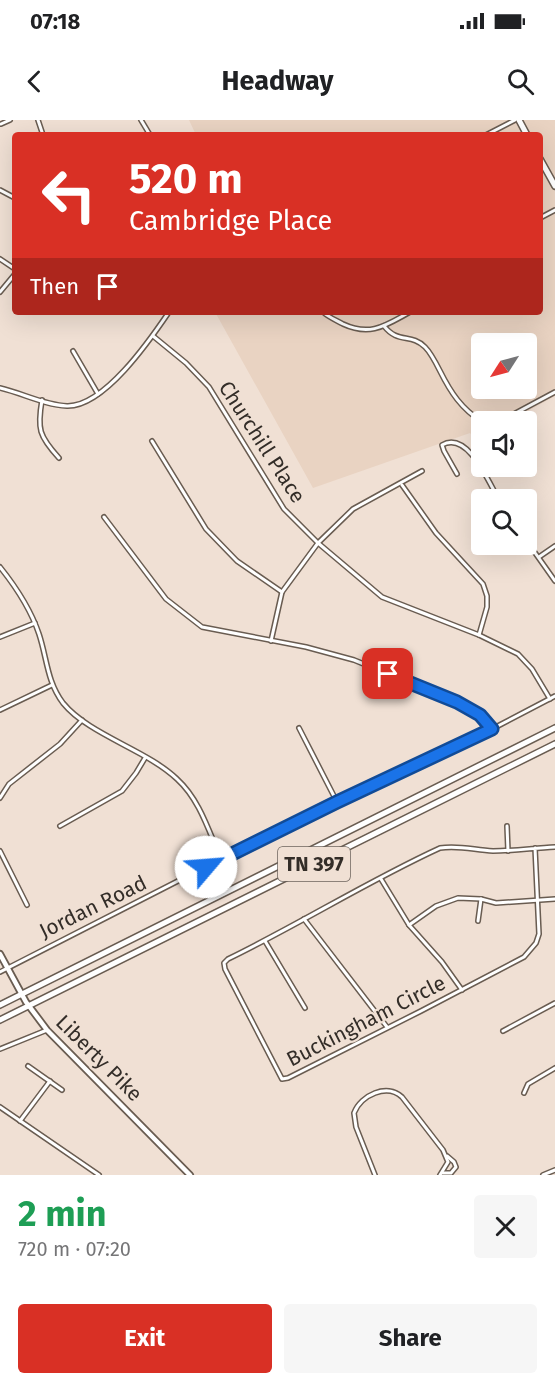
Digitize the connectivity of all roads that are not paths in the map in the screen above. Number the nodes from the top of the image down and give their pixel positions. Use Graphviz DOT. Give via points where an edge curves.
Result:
graph roads {
  1 [pos="10,120"];
  2 [pos="517,120"];
  3 [pos="2,123"];
  4 [pos="492,132"];
  5 [pos="543,164"];
  6 [pos="555,186"];
  7 [pos="12,278"];
  8 [pos="0,292"];
  9 [pos="167,315"];
  10 [pos="327,315"];
  11 [pos="404,315"];
  12 [pos="384,326"];
  13 [pos="153,336"];
  14 [pos="73,351"];
  15 [pos="0,388"];
  16 [pos="555,392"];
  17 [pos="98,394"];
  18 [pos="42,400"];
  19 [pos="520,411"];
  20 [pos="471,415"];
  21 [pos="152,441"];
  22 [pos="59,458"];
  23 [pos="422,471"];
  24 [pos="457,474"];
  25 [pos="401,484"];
  26 [pos="493,489"];
  27 [pos="104,517"];
  28 [pos="318,543"];
  29 [pos="555,546"];
  30 [pos="537,554"];
  31 [pos="539,557"];
  32 [pos="0,567"];
  33 [pos="555,582"];
  34 [pos="282,592"];
  35 [pos="34,623"];
  36 [pos="479,635"];
  37 [pos="0,637"];
  38 [pos="271,641"];
  39 [pos="52,685"];
  40 [pos="555,696"];
  41 [pos="550,699"];
  42 [pos="0,710"];
  43 [pos="82,720"];
  44 [pos="299,728"];
  45 [pos="555,728"];
  46 [pos="492,729"];
  47 [pos="555,744"];
  48 [pos="145,758"];
  49 [pos="0,798"];
  50 [pos="337,802"];
  51 [pos="60,826"];
  52 [pos="507,826"];
  53 [pos="555,847"];
  54 [pos="535,848"];
  55 [pos="0,851"];
  56 [pos="508,851"];
  57 [pos="221,859"];
  58 [pos="381,879"];
  59 [pos="482,899"];
  60 [pos="539,899"];
  61 [pos="555,899"];
  62 [pos="27,905"];
  63 [pos="304,919"];
  64 [pos="478,921"];
  65 [pos="409,925"];
  66 [pos="265,941"];
  67 [pos="0,954"];
  68 [pos="7,968"];
  69 [pos="0,972"];
  70 [pos="462,990"];
  71 [pos="21,994"];
  72 [pos="555,1003"];
  73 [pos="0,1005"];
  74 [pos="29,1007"];
  75 [pos="305,1008"];
  76 [pos="0,1020"];
  77 [pos="387,1028"];
  78 [pos="46,1030"];
  79 [pos="503,1030"];
  80 [pos="0,1049"];
  81 [pos="28,1066"];
  82 [pos="555,1068"];
  83 [pos="50,1081"];
  84 [pos="62,1090"];
  85 [pos="524,1093"];
  86 [pos="0,1107"];
  87 [pos="20,1121"];
  88 [pos="446,1156"];
  89 [pos="555,1170"];
  90 [pos="442,1174"];
  91 [pos="99,1175"];
  92 [pos="190,1175"];
  93 [pos="375,1175"];
  94 [pos="543,1175"];
  1 -- 3 [label="street"];
  2 -- 4 [label="street"];
  5 -- 6 [label="highway"];
  7 -- 8 [label="street"];
  9 -- 13 [label="street"];
  10 -- 12 [label="street" via="354,329"];
  11 -- 12 [label="street"];
  12 -- 20 [label="street" via="390,334 413,339 425,347 454,398"];
  13 -- 17 [label="street"];
  13 -- 28 [label="street, Churchill Place" via="209,387 284,509"];
  14 -- 17 [label="street"];
  15 -- 18 [label="street"];
  16 -- 19 [label="street"];
  17 -- 18 [label="street" via="87,402 67,406"];
  18 -- 22 [label="street" via="40,433"];
  21 -- 34 [label="street" via="206,529 237,561"];
  23 -- 25 [label="street"];
  24 -- 26 [label="street" via="444,451 445,443 469,449"];
  25 -- 28 [label="street" via="352,509"];
  25 -- 36 [label="street" via="436,533 483,584 487,607"];
  27 -- 38 [label="street" via="166,599 202,627"];
  28 -- 34 [label="street"];
  28 -- 36 [label="street, Churchill Place" via="382,597"];
  29 -- 31 [label="street"];
  30 -- 31 [label="street"];
  31 -- 33 [label="street"];
  32 -- 35 [label="street"];
  34 -- 38 [label="street"];
  35 -- 37 [label="street"];
  35 -- 39 [label="street"];
  36 -- 41 [label="street, Churchill Place" via="518,654"];
  38 -- 46 [label="street" via="354,660 457,702 480,715"];
  39 -- 42 [label="street"];
  39 -- 43 [label="street" via="64,704"];
  40 -- 41 [label="street, Jordan Road"];
  41 -- 46 [label="street, Jordan Road"];
  43 -- 48 [label="street"];
  43 -- 49 [label="street" via="60,744 9,784"];
  44 -- 50 [label="street"];
  45 -- 71 [label="highway, TN 397"];
  46 -- 50 [label="street, Jordan Road"];
  47 -- 74 [label="highway, TN 397"];
  48 -- 51 [label="street" via="122,791"];
  48 -- 57 [label="street" via="182,783 207,825"];
  50 -- 57 [label="street, Jordan Road"];
  52 -- 56 [label="street"];
  53 -- 54 [label="street, Buckingham Circle"];
  54 -- 56 [label="street, Buckingham Circle"];
  54 -- 60 [label="street, Buckingham Circle"];
  55 -- 62 [label="street"];
  56 -- 58 [label="street, Buckingham Circle" via="440,848"];
  57 -- 68 [label="street, Jordan Road"];
  58 -- 63 [label="street, Buckingham Circle"];
  58 -- 65 [label="street"];
  59 -- 60 [label="street" via="496,903"];
  59 -- 64 [label="street"];
  59 -- 65 [label="street" via="447,901"];
  60 -- 61 [label="street"];
  60 -- 70 [label="street, Buckingham Circle" via="539,934 531,950"];
  63 -- 66 [label="street, Buckingham Circle"];
  63 -- 77 [label="street"];
  65 -- 70 [label="street"];
  66 -- 75 [label="street"];
  66 -- 77 [label="street, Buckingham Circle" via="224,963 282,1079"];
  67 -- 68 [label="street, Liberty Pike"];
  68 -- 69 [label="street, Jordan Road"];
  68 -- 71 [label="street, Liberty Pike"];
  70 -- 77 [label="street, Buckingham Circle"];
  71 -- 73 [label="highway, TN 397"];
  71 -- 74 [label="street, Liberty Pike"];
  72 -- 79 [label="street"];
  74 -- 76 [label="highway, TN 397"];
  74 -- 78 [label="street, Liberty Pike"];
  78 -- 80 [label="street"];
  78 -- 92 [label="street, Liberty Pike"];
  81 -- 83 [label="street"];
  82 -- 85 [label="street" via="528,1084"];
  83 -- 84 [label="street"];
  83 -- 87 [label="street"];
  86 -- 87 [label="street"];
  87 -- 91 [label="street"];
  88 -- 90 [label="street" via="448,1161"];
  88 -- 90 [label="street" via="456,1167 451,1173"];
  88 -- 93 [label="street" via="402,1097 383,1090 361,1101 354,1113"];
  89 -- 94 [label="street"];
}
